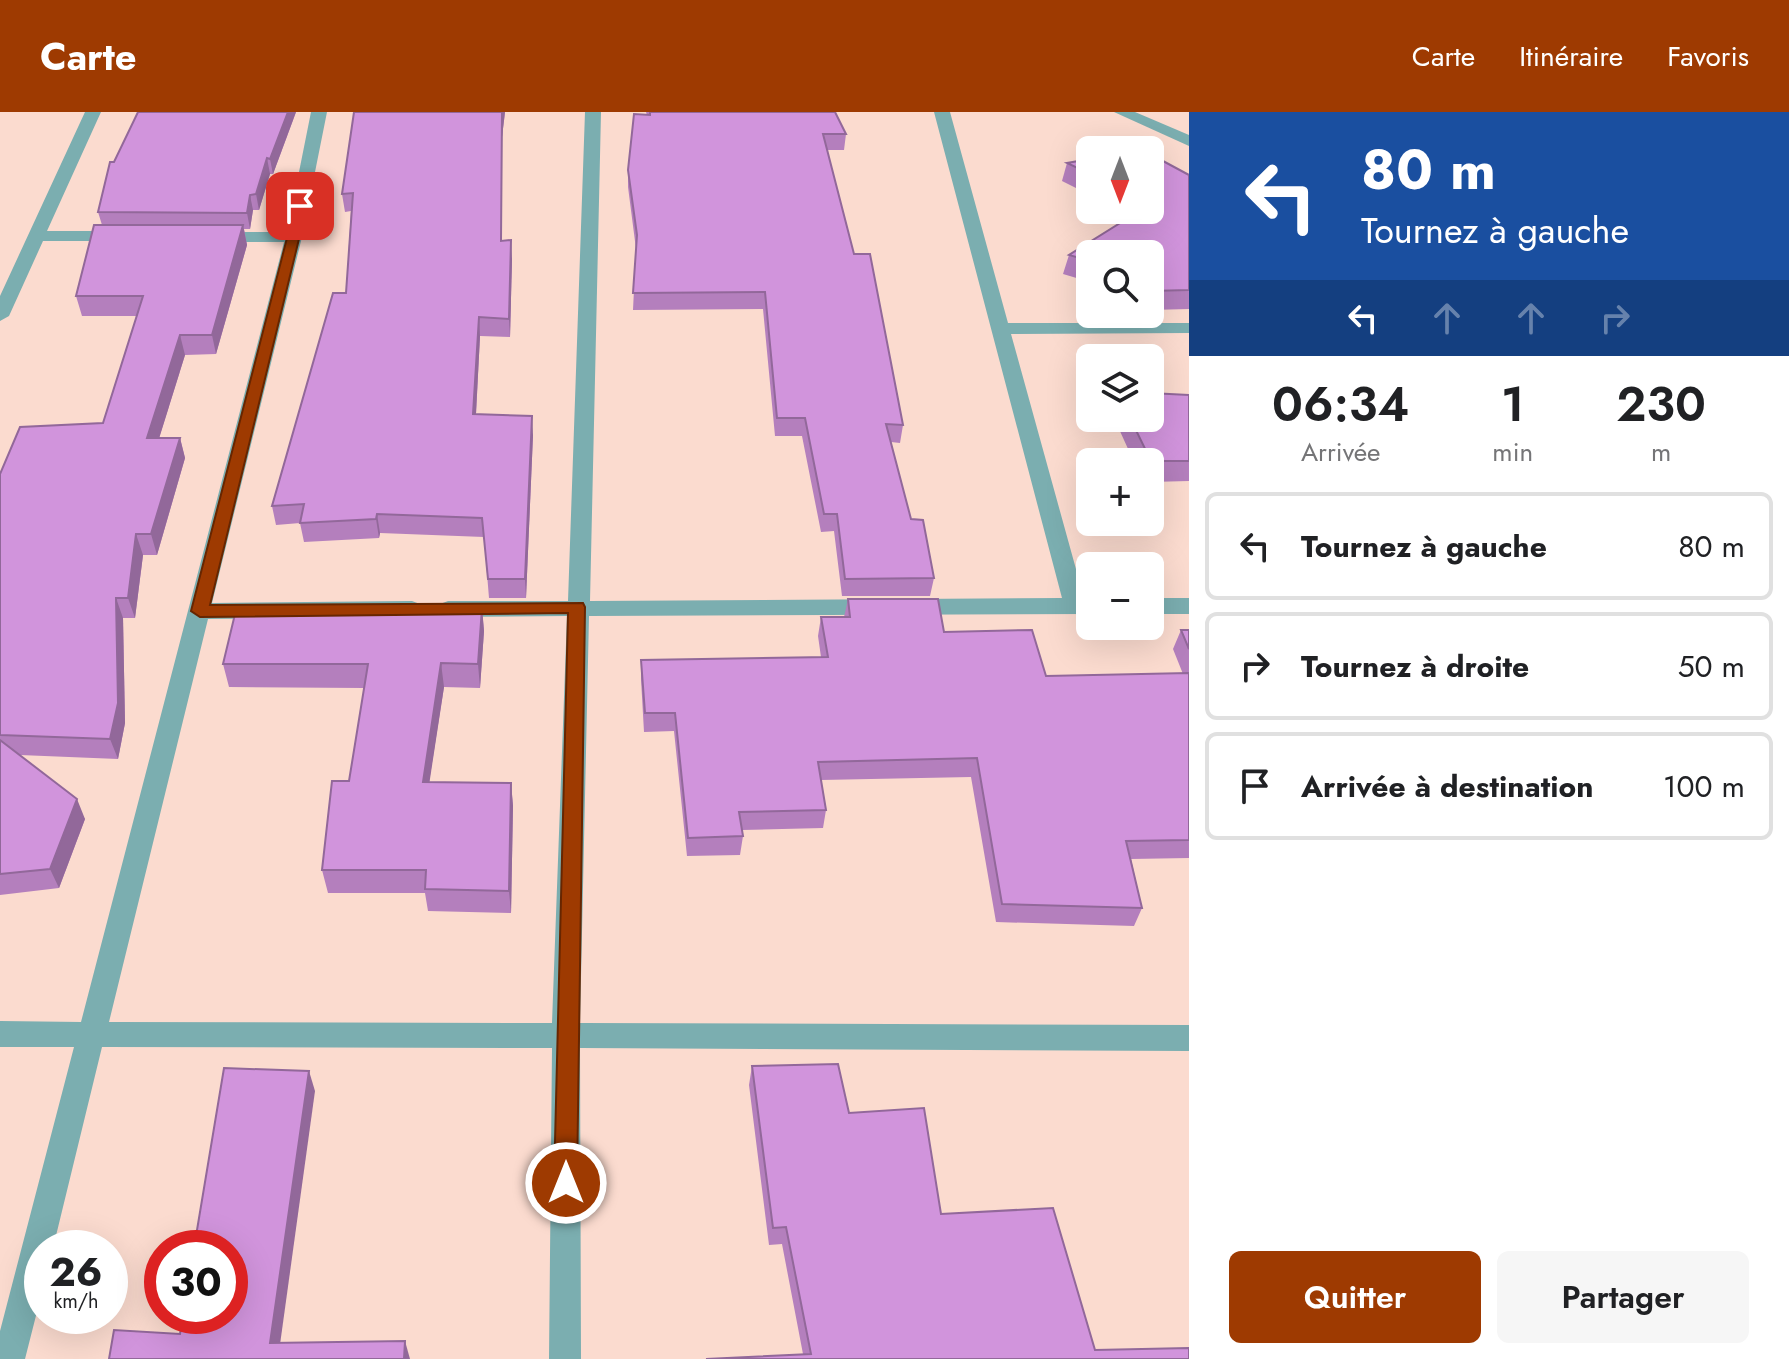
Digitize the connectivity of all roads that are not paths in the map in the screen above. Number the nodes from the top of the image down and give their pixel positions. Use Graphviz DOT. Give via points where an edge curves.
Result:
graph roads {
  1 [pos="93,112"];
  2 [pos="319,112"];
  3 [pos="593,112"];
  4 [pos="942,112"];
  5 [pos="1122,112"];
  6 [pos="1189,141"];
  7 [pos="37,236"];
  8 [pos="143,236"];
  9 [pos="188,237"];
  10 [pos="294,237"];
  11 [pos="0,316"];
  12 [pos="1189,328"];
  13 [pos="1001,329"];
  14 [pos="1076,582"];
  15 [pos="1076,606"];
  16 [pos="1164,606"];
  17 [pos="1189,606"];
  18 [pos="577,607"];
  19 [pos="200,611"];
  20 [pos="0,1034"];
  21 [pos="91,1034"];
  22 [pos="566,1037"];
  23 [pos="1189,1038"];
  24 [pos="9,1359"];
  25 [pos="565,1359"];
  1 -- 7 [label="street"];
  2 -- 10 [label="street"];
  3 -- 18 [label="street"];
  4 -- 13 [label="street"];
  5 -- 6 [label="street"];
  7 -- 8 [label="street"];
  7 -- 11 [label="street"];
  9 -- 10 [label="street"];
  10 -- 19 [label="street"];
  12 -- 13 [label="street"];
  13 -- 14 [label="street"];
  15 -- 18 [label="street"];
  16 -- 17 [label="street"];
  18 -- 19 [label="street"];
  18 -- 22 [label="street"];
  19 -- 21 [label="street"];
  20 -- 21 [label="street"];
  21 -- 22 [label="street"];
  21 -- 24 [label="street"];
  22 -- 23 [label="street"];
  22 -- 25 [label="street"];
}
